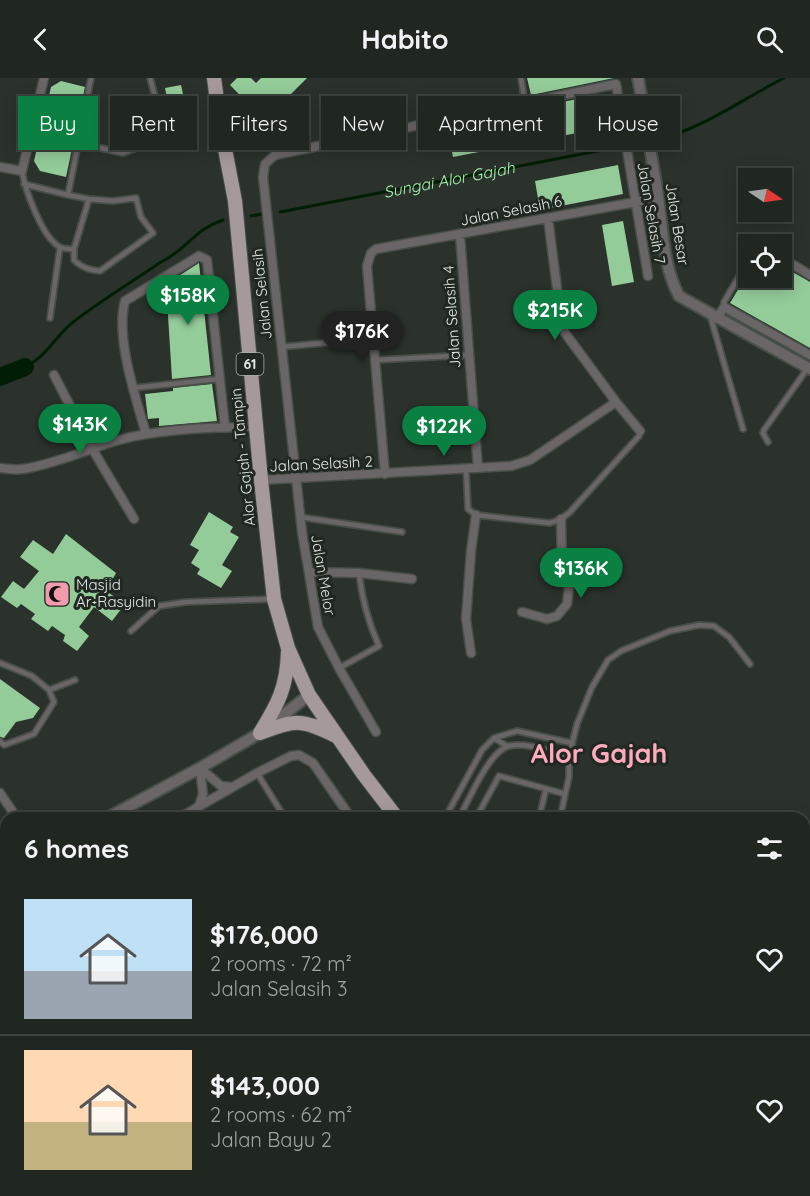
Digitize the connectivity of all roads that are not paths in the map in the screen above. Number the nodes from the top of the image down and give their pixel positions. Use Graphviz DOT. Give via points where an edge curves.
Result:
graph roads {
  1 [pos="44,78"];
  2 [pos="91,78"];
  3 [pos="150,78"];
  4 [pos="214,78"];
  5 [pos="522,78"];
  6 [pos="638,78"];
  7 [pos="615,81"];
  8 [pos="88,96"];
  9 [pos="155,96"];
  10 [pos="524,96"];
  11 [pos="554,96"];
  12 [pos="418,125"];
  13 [pos="98,147"];
  14 [pos="78,150"];
  15 [pos="131,150"];
  16 [pos="0,167"];
  17 [pos="22,171"];
  18 [pos="24,184"];
  19 [pos="68,195"];
  20 [pos="658,198"];
  21 [pos="89,199"];
  22 [pos="635,202"];
  23 [pos="548,218"];
  24 [pos="460,235"];
  25 [pos="60,247"];
  26 [pos="74,249"];
  27 [pos="792,264"];
  28 [pos="810,275"];
  29 [pos="648,276"];
  30 [pos="738,278"];
  31 [pos="724,307"];
  32 [pos="714,317"];
  33 [pos="50,318"];
  34 [pos="374,338"];
  35 [pos="282,347"];
  36 [pos="469,355"];
  37 [pos="810,355"];
  38 [pos="375,360"];
  39 [pos="809,369"];
  40 [pos="54,375"];
  41 [pos="219,379"];
  42 [pos="133,388"];
  43 [pos="616,402"];
  44 [pos="225,427"];
  45 [pos="256,427"];
  46 [pos="743,429"];
  47 [pos="640,431"];
  48 [pos="146,434"];
  49 [pos="768,442"];
  50 [pos="93,450"];
  51 [pos="0,468"];
  52 [pos="478,468"];
  53 [pos="466,469"];
  54 [pos="385,474"];
  55 [pos="296,479"];
  56 [pos="261,480"];
  57 [pos="476,515"];
  58 [pos="300,517"];
  59 [pos="134,519"];
  60 [pos="561,519"];
  61 [pos="402,532"];
  62 [pos="309,572"];
  63 [pos="359,573"];
  64 [pos="412,579"];
  65 [pos="274,599"];
  66 [pos="522,612"];
  67 [pos="131,631"];
  68 [pos="288,648"];
  69 [pos="471,653"];
  70 [pos="0,663"];
  71 [pos="750,664"];
  72 [pos="339,669"];
  73 [pos="75,680"];
  74 [pos="49,690"];
  75 [pos="309,696"];
  76 [pos="376,732"];
  77 [pos="260,733"];
  78 [pos="338,737"];
  79 [pos="494,738"];
  80 [pos="0,741"];
  81 [pos="572,743"];
  82 [pos="507,746"];
  83 [pos="568,756"];
  84 [pos="200,768"];
  85 [pos="257,773"];
  86 [pos="364,774"];
  87 [pos="232,787"];
  88 [pos="546,789"];
  89 [pos="0,793"];
  90 [pos="565,794"];
  91 [pos="200,806"];
  92 [pos="13,812"];
  93 [pos="118,812"];
  94 [pos="190,812"];
  95 [pos="281,812"];
  96 [pos="347,812"];
  97 [pos="385,812"];
  98 [pos="392,812"];
  99 [pos="448,812"];
  100 [pos="462,812"];
  101 [pos="479,812"];
  102 [pos="540,812"];
  103 [pos="561,812"];
  1 -- 17 [label="street"];
  2 -- 8 [label="lane"];
  3 -- 9 [label="lane"];
  4 -- 45 [label="main road, Alor Gajah - Tampin / 61" via="235,201"];
  5 -- 10 [label="lane"];
  6 -- 20 [label="street, Jalan Besar"];
  7 -- 11 [label="street"];
  7 -- 22 [label="street, Jalan Selasih 7"];
  12 -- 35 [label="street, Jalan Selasih" via="275,155 266,164 263,177"];
  13 -- 15 [label="lane" via="123,153"];
  14 -- 19 [label="lane"];
  16 -- 17 [label="street"];
  17 -- 18 [label="lane"];
  18 -- 19 [label="lane"];
  18 -- 25 [label="lane" via="38,219"];
  19 -- 21 [label="lane"];
  20 -- 22 [label="street, Jalan Selasih 6"];
  20 -- 32 [label="street, Jalan Besar" via="671,281 679,296"];
  21 -- 26 [label="lane"];
  21 -- 26 [label="lane" via="136,198 141,217 153,233 100,271 79,266 74,261"];
  22 -- 23 [label="street, Jalan Selasih 6"];
  22 -- 29 [label="street, Jalan Selasih 7"];
  23 -- 24 [label="street, Jalan Selasih 6"];
  23 -- 43 [label="street" via="565,333"];
  24 -- 34 [label="street, Jalan Selasih 6" via="376,249 372,253 367,266"];
  24 -- 36 [label="street, Jalan Selasih 4"];
  25 -- 26 [label="lane"];
  25 -- 33 [label="lane"];
  27 -- 28 [label="street"];
  30 -- 31 [label="lane"];
  31 -- 32 [label="street"];
  31 -- 37 [label="street"];
  32 -- 39 [label="street, Jalan Besar"];
  32 -- 46 [label="lane"];
  34 -- 35 [label="lane"];
  34 -- 38 [label="street"];
  35 -- 55 [label="street, Jalan Selasih"];
  36 -- 38 [label="lane"];
  36 -- 52 [label="street, Jalan Selasih 4"];
  38 -- 54 [label="street"];
  39 -- 49 [label="lane" via="764,430"];
  40 -- 50 [label="street"];
  41 -- 42 [label="lane"];
  41 -- 42 [label="street" via="207,260 200,256 125,301 122,326"];
  41 -- 44 [label="street"];
  42 -- 48 [label="street"];
  43 -- 47 [label="street"];
  43 -- 52 [label="street, Jalan Selasih 2" via="530,460 511,466"];
  44 -- 45 [label="street"];
  44 -- 48 [label="street"];
  45 -- 56 [label="main road, Alor Gajah - Tampin / 61"];
  47 -- 60 [label="lane"];
  48 -- 50 [label="street"];
  50 -- 51 [label="street" via="22,469"];
  50 -- 59 [label="street"];
  52 -- 53 [label="street, Jalan Selasih 2"];
  53 -- 54 [label="street, Jalan Selasih 2"];
  53 -- 57 [label="lane" via="468,509"];
  54 -- 55 [label="street, Jalan Selasih 2"];
  55 -- 56 [label="street, Jalan Selasih 2"];
  55 -- 58 [label="street, Jalan Melor"];
  56 -- 65 [label="main road, Alor Gajah - Tampin / 61"];
  57 -- 60 [label="lane" via="550,523"];
  57 -- 69 [label="street" via="466,619"];
  58 -- 61 [label="lane"];
  58 -- 62 [label="street, Jalan Melor"];
  60 -- 66 [label="street" via="562,566 570,588 567,604 557,616 547,619"];
  62 -- 63 [label="street"];
  62 -- 72 [label="street, Jalan Melor" via="318,627"];
  63 -- 64 [label="street"];
  63 -- 72 [label="lane" via="369,626 379,646"];
  65 -- 67 [label="lane" via="159,606"];
  65 -- 68 [label="main road, Alor Gajah - Tampin / 61"];
  68 -- 75 [label="main road, Alor Gajah - Tampin / 61"];
  68 -- 77 [label="main road" via="283,693"];
  70 -- 74 [label="lane" via="32,676"];
  71 -- 81 [label="lane" via="729,637 714,626 670,631 621,651 609,660 592,687"];
  72 -- 76 [label="street, Jalan Melor"];
  73 -- 74 [label="lane"];
  74 -- 80 [label="lane" via="54,702 34,734 4,745"];
  75 -- 77 [label="street"];
  75 -- 78 [label="main road, Alor Gajah - Tampin / 61"];
  77 -- 78 [label="main road" via="292,722 305,722"];
  77 -- 84 [label="street"];
  78 -- 86 [label="main road, Alor Gajah - Tampin / 61"];
  79 -- 81 [label="lane" via="517,731"];
  79 -- 82 [label="lane"];
  79 -- 99 [label="lane" via="482,750"];
  81 -- 83 [label="lane"];
  82 -- 83 [label="lane"];
  82 -- 100 [label="lane" via="493,756"];
  83 -- 90 [label="lane"];
  84 -- 87 [label="street" via="221,786"];
  84 -- 91 [label="street"];
  84 -- 93 [label="street"];
  85 -- 87 [label="street"];
  85 -- 95 [label="lane"];
  85 -- 96 [label="street" via="291,756 306,758"];
  86 -- 97 [label="main road, Alor Gajah - Tampin / 61"];
  86 -- 98 [label="main road, Alor Gajah - Tampin / 61"];
  87 -- 91 [label="street"];
  88 -- 90 [label="lane"];
  88 -- 101 [label="lane" via="500,776"];
  88 -- 102 [label="lane"];
  89 -- 92 [label="street"];
  90 -- 103 [label="lane"];
  91 -- 94 [label="street"];
}
